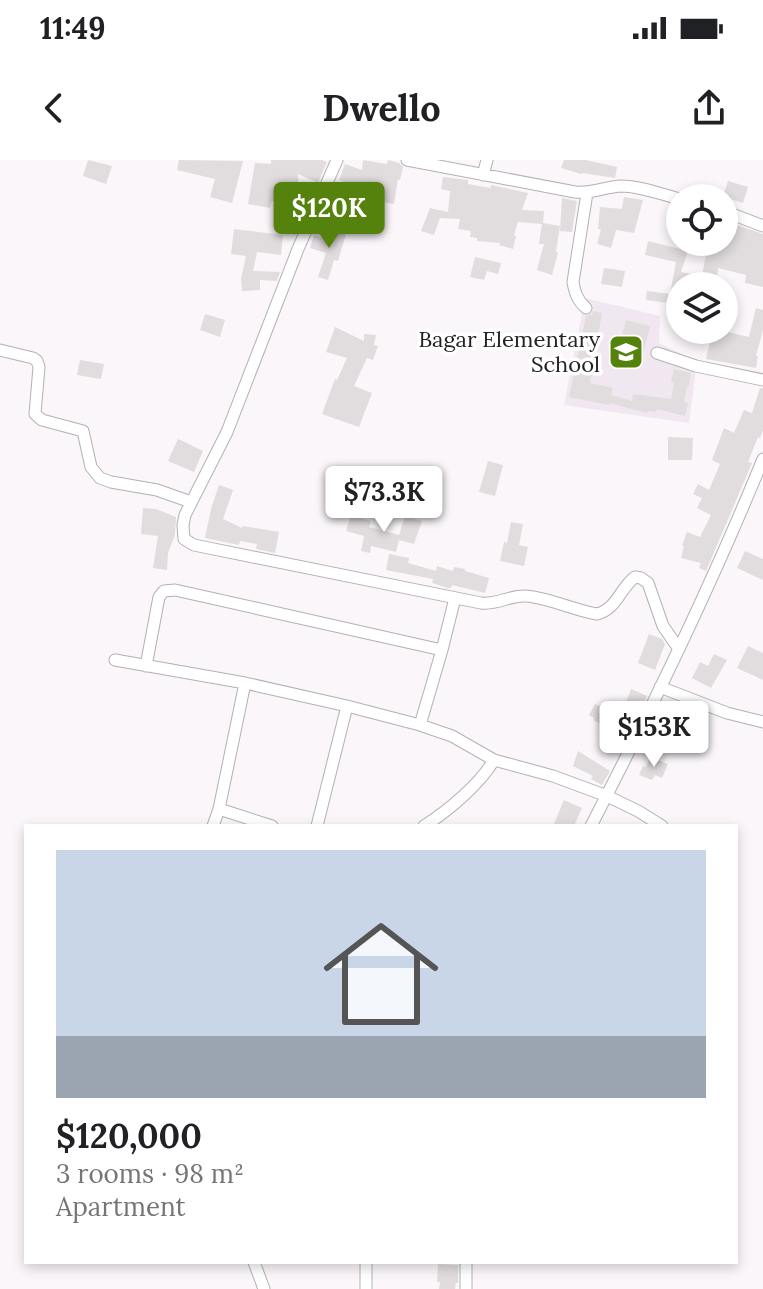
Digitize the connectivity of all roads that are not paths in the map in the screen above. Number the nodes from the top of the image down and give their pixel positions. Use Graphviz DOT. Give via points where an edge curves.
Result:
graph roads {
  1 [pos="337,160"];
  2 [pos="407,160"];
  3 [pos="487,160"];
  4 [pos="483,175"];
  5 [pos="587,193"];
  6 [pos="666,196"];
  7 [pos="738,216"];
  8 [pos="763,226"];
  9 [pos="586,308"];
  10 [pos="0,350"];
  11 [pos="657,353"];
  12 [pos="763,380"];
  13 [pos="763,459"];
  14 [pos="191,502"];
  15 [pos="455,598"];
  16 [pos="679,649"];
  17 [pos="442,650"];
  18 [pos="115,660"];
  19 [pos="146,666"];
  20 [pos="245,683"];
  21 [pos="660,687"];
  22 [pos="347,706"];
  23 [pos="763,722"];
  24 [pos="420,725"];
  25 [pos="494,760"];
  26 [pos="607,796"];
  27 [pos="219,809"];
  28 [pos="214,824"];
  29 [pos="266,824"];
  30 [pos="318,824"];
  31 [pos="427,824"];
  32 [pos="592,824"];
  33 [pos="659,824"];
  34 [pos="255,1264"];
  35 [pos="366,1264"];
  36 [pos="466,1264"];
  37 [pos="264,1289"];
  38 [pos="366,1289"];
  39 [pos="466,1289"];
  1 -- 14 [label="street" via="227,432"];
  2 -- 4 [label="street"];
  3 -- 4 [label="street"];
  4 -- 5 [label="street"];
  5 -- 6 [label="street" via="620,186"];
  5 -- 9 [label="street" via="573,282"];
  7 -- 8 [label="street"];
  10 -- 14 [label="street" via="37,361 35,414 83,431 91,467 100,478"];
  11 -- 12 [label="street"];
  13 -- 16 [label="street"];
  14 -- 15 [label="street" via="183,532 194,545"];
  15 -- 16 [label="street" via="496,604 534,597 597,614 611,607 630,581 641,578"];
  15 -- 17 [label="street"];
  16 -- 21 [label="street"];
  17 -- 19 [label="street" via="175,590 159,597"];
  17 -- 24 [label="street"];
  18 -- 19 [label="street"];
  19 -- 20 [label="street"];
  20 -- 22 [label="street"];
  20 -- 27 [label="street"];
  21 -- 23 [label="street"];
  21 -- 26 [label="street"];
  22 -- 24 [label="street"];
  22 -- 30 [label="street"];
  24 -- 25 [label="street"];
  25 -- 26 [label="street"];
  25 -- 31 [label="street" via="483,776"];
  26 -- 32 [label="street"];
  26 -- 33 [label="street"];
  27 -- 28 [label="street"];
  27 -- 29 [label="street"];
  34 -- 37 [label="street"];
  35 -- 38 [label="street"];
  36 -- 39 [label="street"];
}
